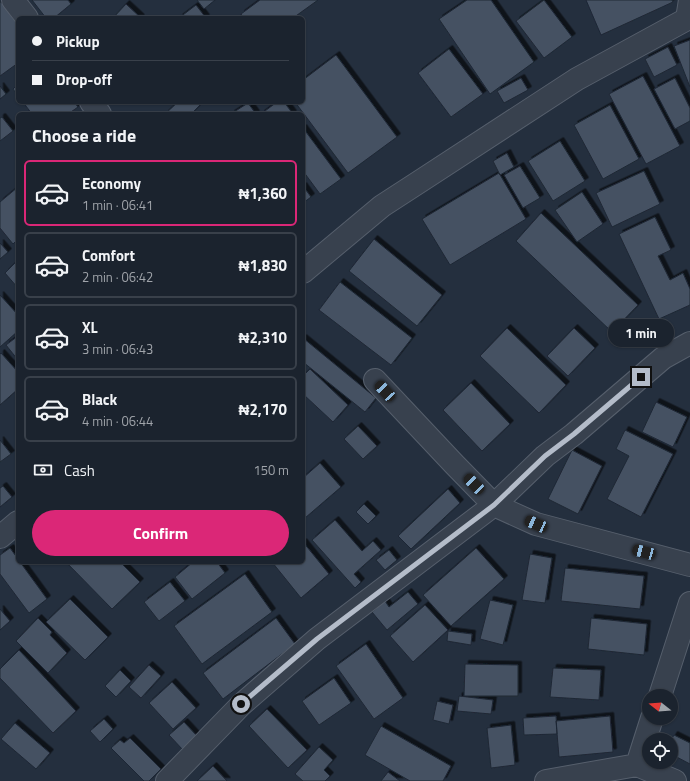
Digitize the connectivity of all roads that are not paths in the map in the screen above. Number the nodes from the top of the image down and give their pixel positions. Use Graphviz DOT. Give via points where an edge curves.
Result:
graph roads {
  1 [pos="13,0"];
  2 [pos="690,0"];
  3 [pos="25,16"];
  4 [pos="305,270"];
  5 [pos="690,343"];
  6 [pos="375,380"];
  7 [pos="494,505"];
  8 [pos="16,524"];
  9 [pos="0,537"];
  10 [pos="690,564"];
  11 [pos="690,603"];
  12 [pos="662,689"];
  13 [pos="650,725"];
  14 [pos="637,765"];
  15 [pos="167,781"];
  16 [pos="546,781"];
  17 [pos="675,781"];
  1 -- 3 [label="street"];
  2 -- 4 [label="street" via="687,19 577,78 382,206"];
  5 -- 7 [label="street" via="663,358 545,456"];
  6 -- 7 [label="street"];
  7 -- 10 [label="street" via="536,524"];
  7 -- 15 [label="street" via="317,639 241,704"];
  8 -- 9 [label="street"];
  11 -- 12 [label="street"];
  13 -- 14 [label="street"];
  14 -- 16 [label="street"];
  14 -- 17 [label="street"];
}
